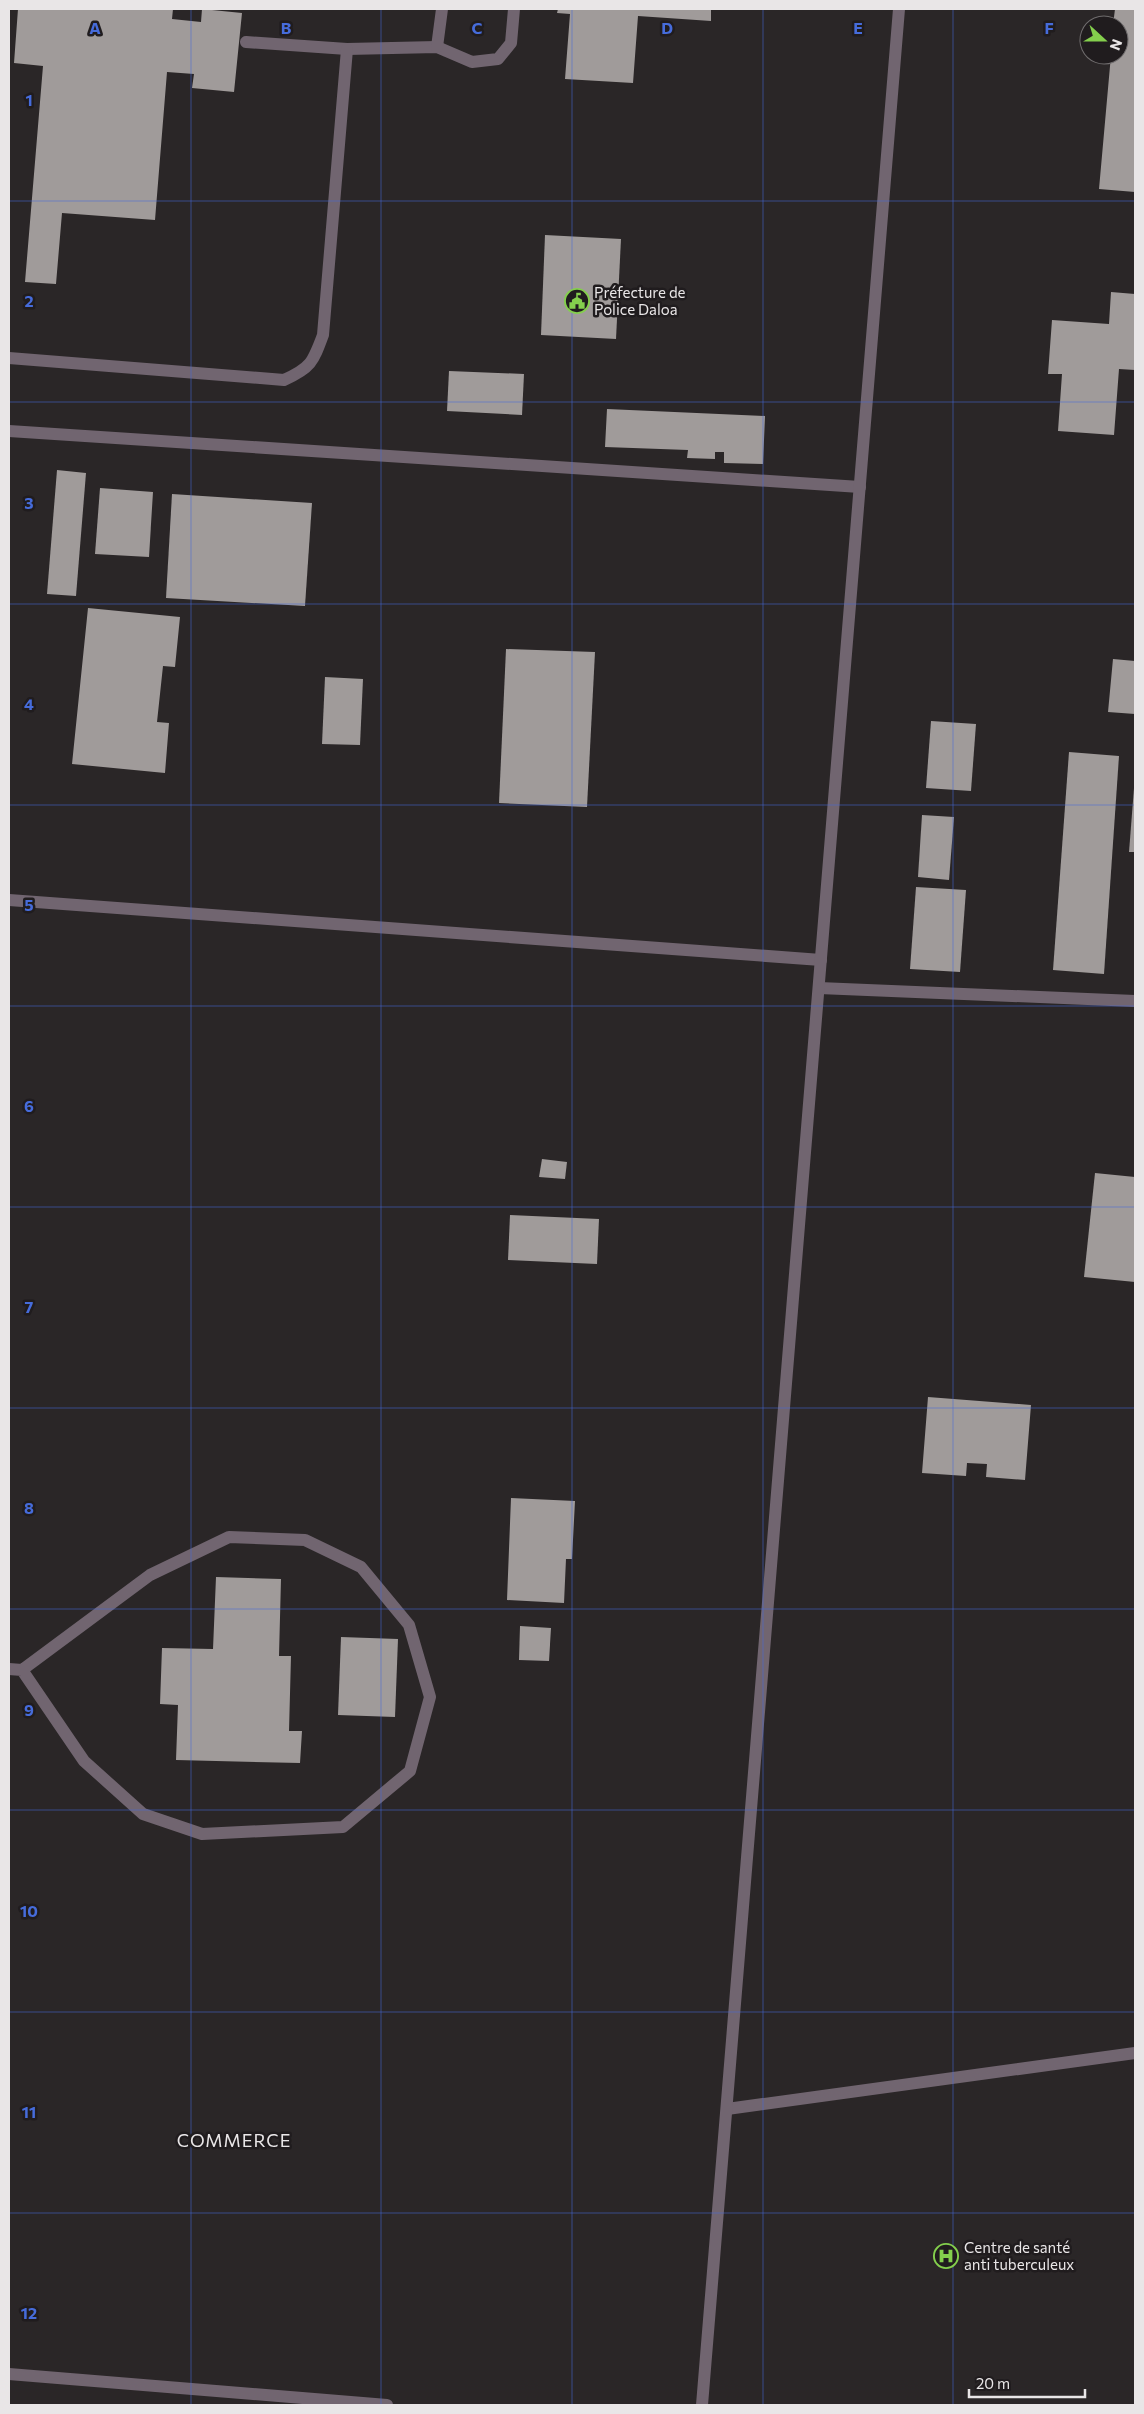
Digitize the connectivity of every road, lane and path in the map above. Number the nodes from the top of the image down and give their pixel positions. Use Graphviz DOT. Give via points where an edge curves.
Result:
graph roads {
  1 [pos="442,9"];
  2 [pos="514,9"];
  3 [pos="899,9"];
  4 [pos="246,42"];
  5 [pos="437,47"];
  6 [pos="347,49"];
  7 [pos="9,358"];
  8 [pos="9,431"];
  9 [pos="860,487"];
  10 [pos="9,900"];
  11 [pos="821,960"];
  12 [pos="819,988"];
  13 [pos="1135,1001"];
  14 [pos="15,1670"];
  15 [pos="1135,2053"];
  16 [pos="727,2109"];
  17 [pos="9,2374"];
  18 [pos="387,2405"];
  19 [pos="702,2405"];
  1 -- 5 [label="street"];
  2 -- 5 [label="street" via="511,43 498,59 472,62"];
  3 -- 9 [label="street"];
  4 -- 6 [label="street"];
  5 -- 6 [label="street"];
  6 -- 7 [label="street" via="323,335 315,357 304,371 284,380"];
  8 -- 9 [label="street"];
  9 -- 11 [label="street"];
  10 -- 11 [label="street"];
  11 -- 12 [label="street"];
  12 -- 13 [label="street"];
  12 -- 16 [label="street"];
  14 -- 14 [label="street" via="84,1761 143,1814 202,1834 342,1827 410,1771 430,1697 409,1625 361,1567 305,1540 229,1537 150,1575"];
  15 -- 16 [label="street"];
  16 -- 19 [label="street"];
  17 -- 18 [label="street"];
}
